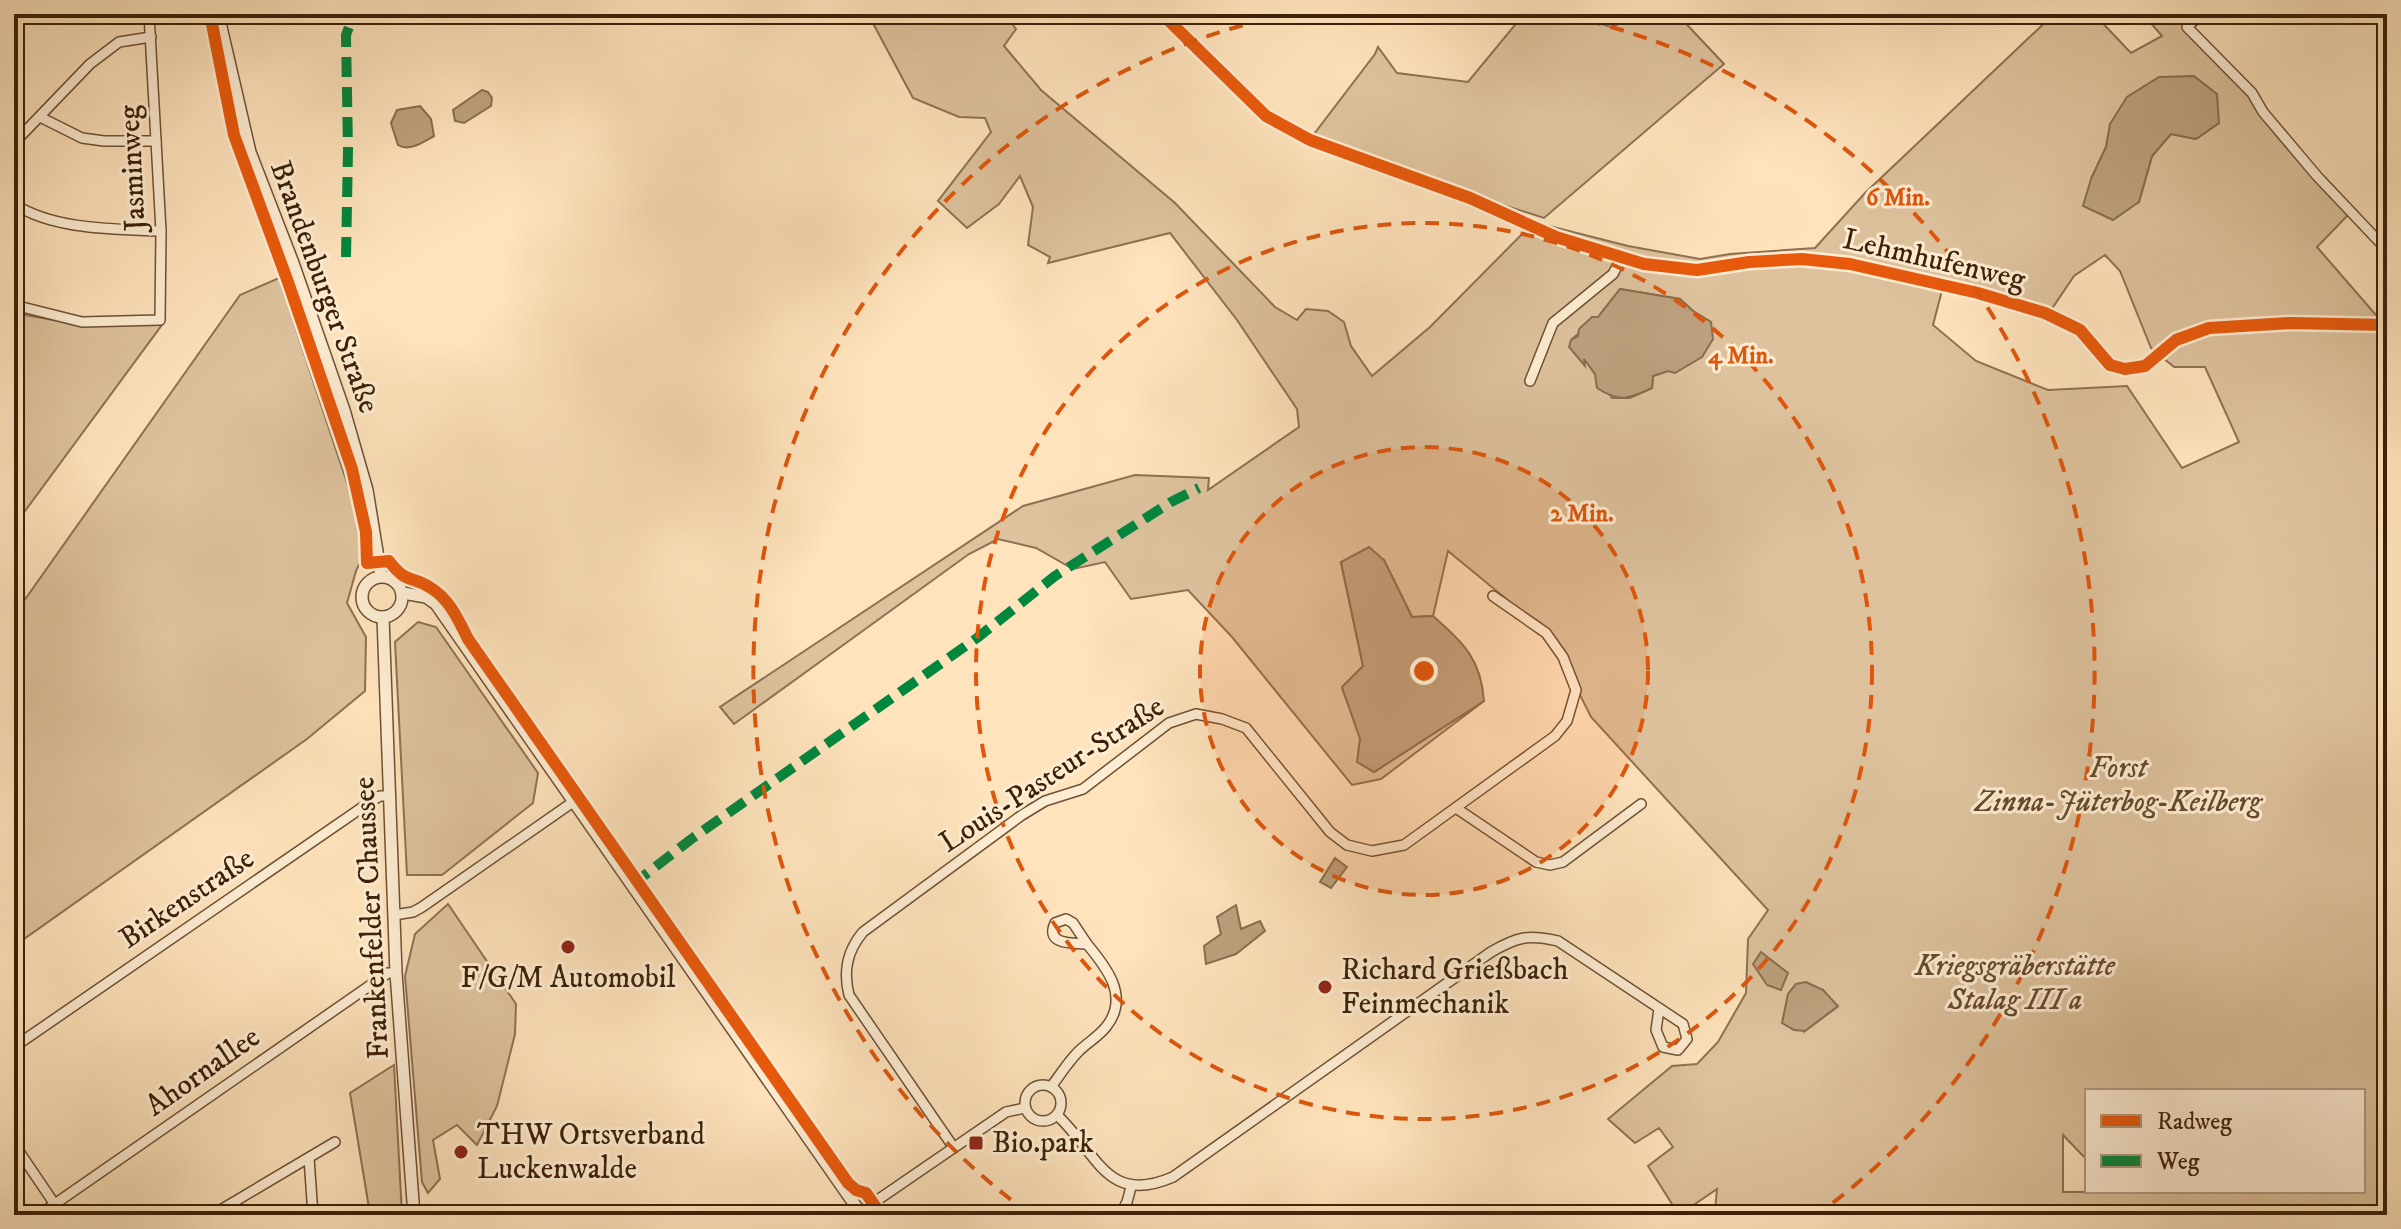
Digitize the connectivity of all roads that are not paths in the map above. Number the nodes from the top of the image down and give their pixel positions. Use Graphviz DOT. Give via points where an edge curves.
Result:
graph roads {
  1 [pos="149,14"];
  2 [pos="218,14"];
  3 [pos="1162,14"];
  4 [pos="2201,14"];
  5 [pos="151,37"];
  6 [pos="40,117"];
  7 [pos="156,141"];
  8 [pos="14,143"];
  9 [pos="14,204"];
  10 [pos="161,231"];
  11 [pos="2387,250"];
  12 [pos="1622,257"];
  13 [pos="14,305"];
  14 [pos="2387,325"];
  15 [pos="1530,381"];
  16 [pos="381,576"];
  17 [pos="403,593"];
  18 [pos="1493,596"];
  19 [pos="383,617"];
  20 [pos="390,796"];
  21 [pos="573,802"];
  22 [pos="1641,804"];
  23 [pos="1456,808"];
  24 [pos="394,915"];
  25 [pos="1087,944"];
  26 [pos="396,973"];
  27 [pos="1659,1009"];
  28 [pos="14,1047"];
  29 [pos="1051,1087"];
  30 [pos="1025,1108"];
  31 [pos="1057,1115"];
  32 [pos="335,1142"];
  33 [pos="14,1144"];
  34 [pos="954,1148"];
  35 [pos="309,1158"];
  36 [pos="1131,1187"];
  37 [pos="55,1204"];
  38 [pos="861,1214"];
  39 [pos="39,1215"];
  40 [pos="62,1215"];
  41 [pos="212,1215"];
  42 [pos="313,1215"];
  43 [pos="414,1215"];
  44 [pos="1120,1215"];
  1 -- 5 [label="street, Jasminweg"];
  2 -- 16 [label="street, Brandenburger Straße" via="250,152 344,410 367,490"];
  3 -- 12 [label="street, Lehmhufenweg" via="1266,116 1310,140 1470,198 1556,237"];
  4 -- 11 [label="street" via="2187,27 2252,93 2317,176"];
  5 -- 6 [label="street" via="119,42 90,64"];
  5 -- 7 [label="street, Jasminweg"];
  6 -- 7 [label="street" via="82,138"];
  6 -- 8 [label="street"];
  7 -- 10 [label="street, Jasminweg"];
  9 -- 10 [label="street" via="94,228"];
  10 -- 13 [label="street, Jasminweg" via="160,320 82,322"];
  12 -- 14 [label="street, Lehmhufenweg" via="1697,270 1802,259 1864,267 2045,313 2080,330 2110,365 2125,369 2145,366 2176,340 2209,328"];
  12 -- 15 [label="street" via="1613,274 1553,323"];
  16 -- 17 [label="street" via="397,583"];
  16 -- 19 [label="street" via="368,582 362,601 370,613"];
  17 -- 19 [label="street" via="396,612"];
  17 -- 21 [label="street" via="436,604"];
  18 -- 23 [label="street, Louis-Pasteur-Straße" via="1546,633 1576,690 1567,721 1555,736"];
  19 -- 20 [label="street, Frankenfelder Chaussee"];
  20 -- 24 [label="street, Frankenfelder Chaussee"];
  20 -- 28 [label="street, Birkenstraße" via="373,800"];
  21 -- 24 [label="street" via="422,907"];
  21 -- 38 [label="street"];
  22 -- 23 [label="street" via="1563,862 1550,865 1536,862"];
  23 -- 34 [label="street, Louis-Pasteur-Straße" via="1404,845 1372,851 1347,845 1330,832 1246,728 1196,714 1169,723 1083,789 1022,815 863,932 847,960 846,985 853,1003"];
  24 -- 26 [label="street, Frankenfelder Chaussee"];
  25 -- 29 [label="street" via="1114,982 1115,1014"];
  26 -- 37 [label="street, Ahornallee" via="388,973"];
  26 -- 43 [label="street, Frankenfelder Chaussee"];
  27 -- 27 [label="street" via="1683,1024 1687,1039 1678,1050 1663,1047 1656,1030"];
  27 -- 36 [label="street" via="1558,941 1524,937 1491,952 1173,1177"];
  29 -- 30 [label="street" via="1039,1085 1029,1091"];
  29 -- 31 [label="street" via="1061,1099"];
  30 -- 31 [label="street" via="1036,1121"];
  30 -- 34 [label="street" via="1006,1112"];
  31 -- 36 [label="street" via="1114,1180"];
  32 -- 35 [label="street"];
  33 -- 37 [label="street"];
  34 -- 38 [label="street"];
  35 -- 41 [label="street"];
  35 -- 42 [label="street"];
  36 -- 44 [label="street"];
  37 -- 39 [label="street, Ahornallee"];
  37 -- 40 [label="street"];
}
